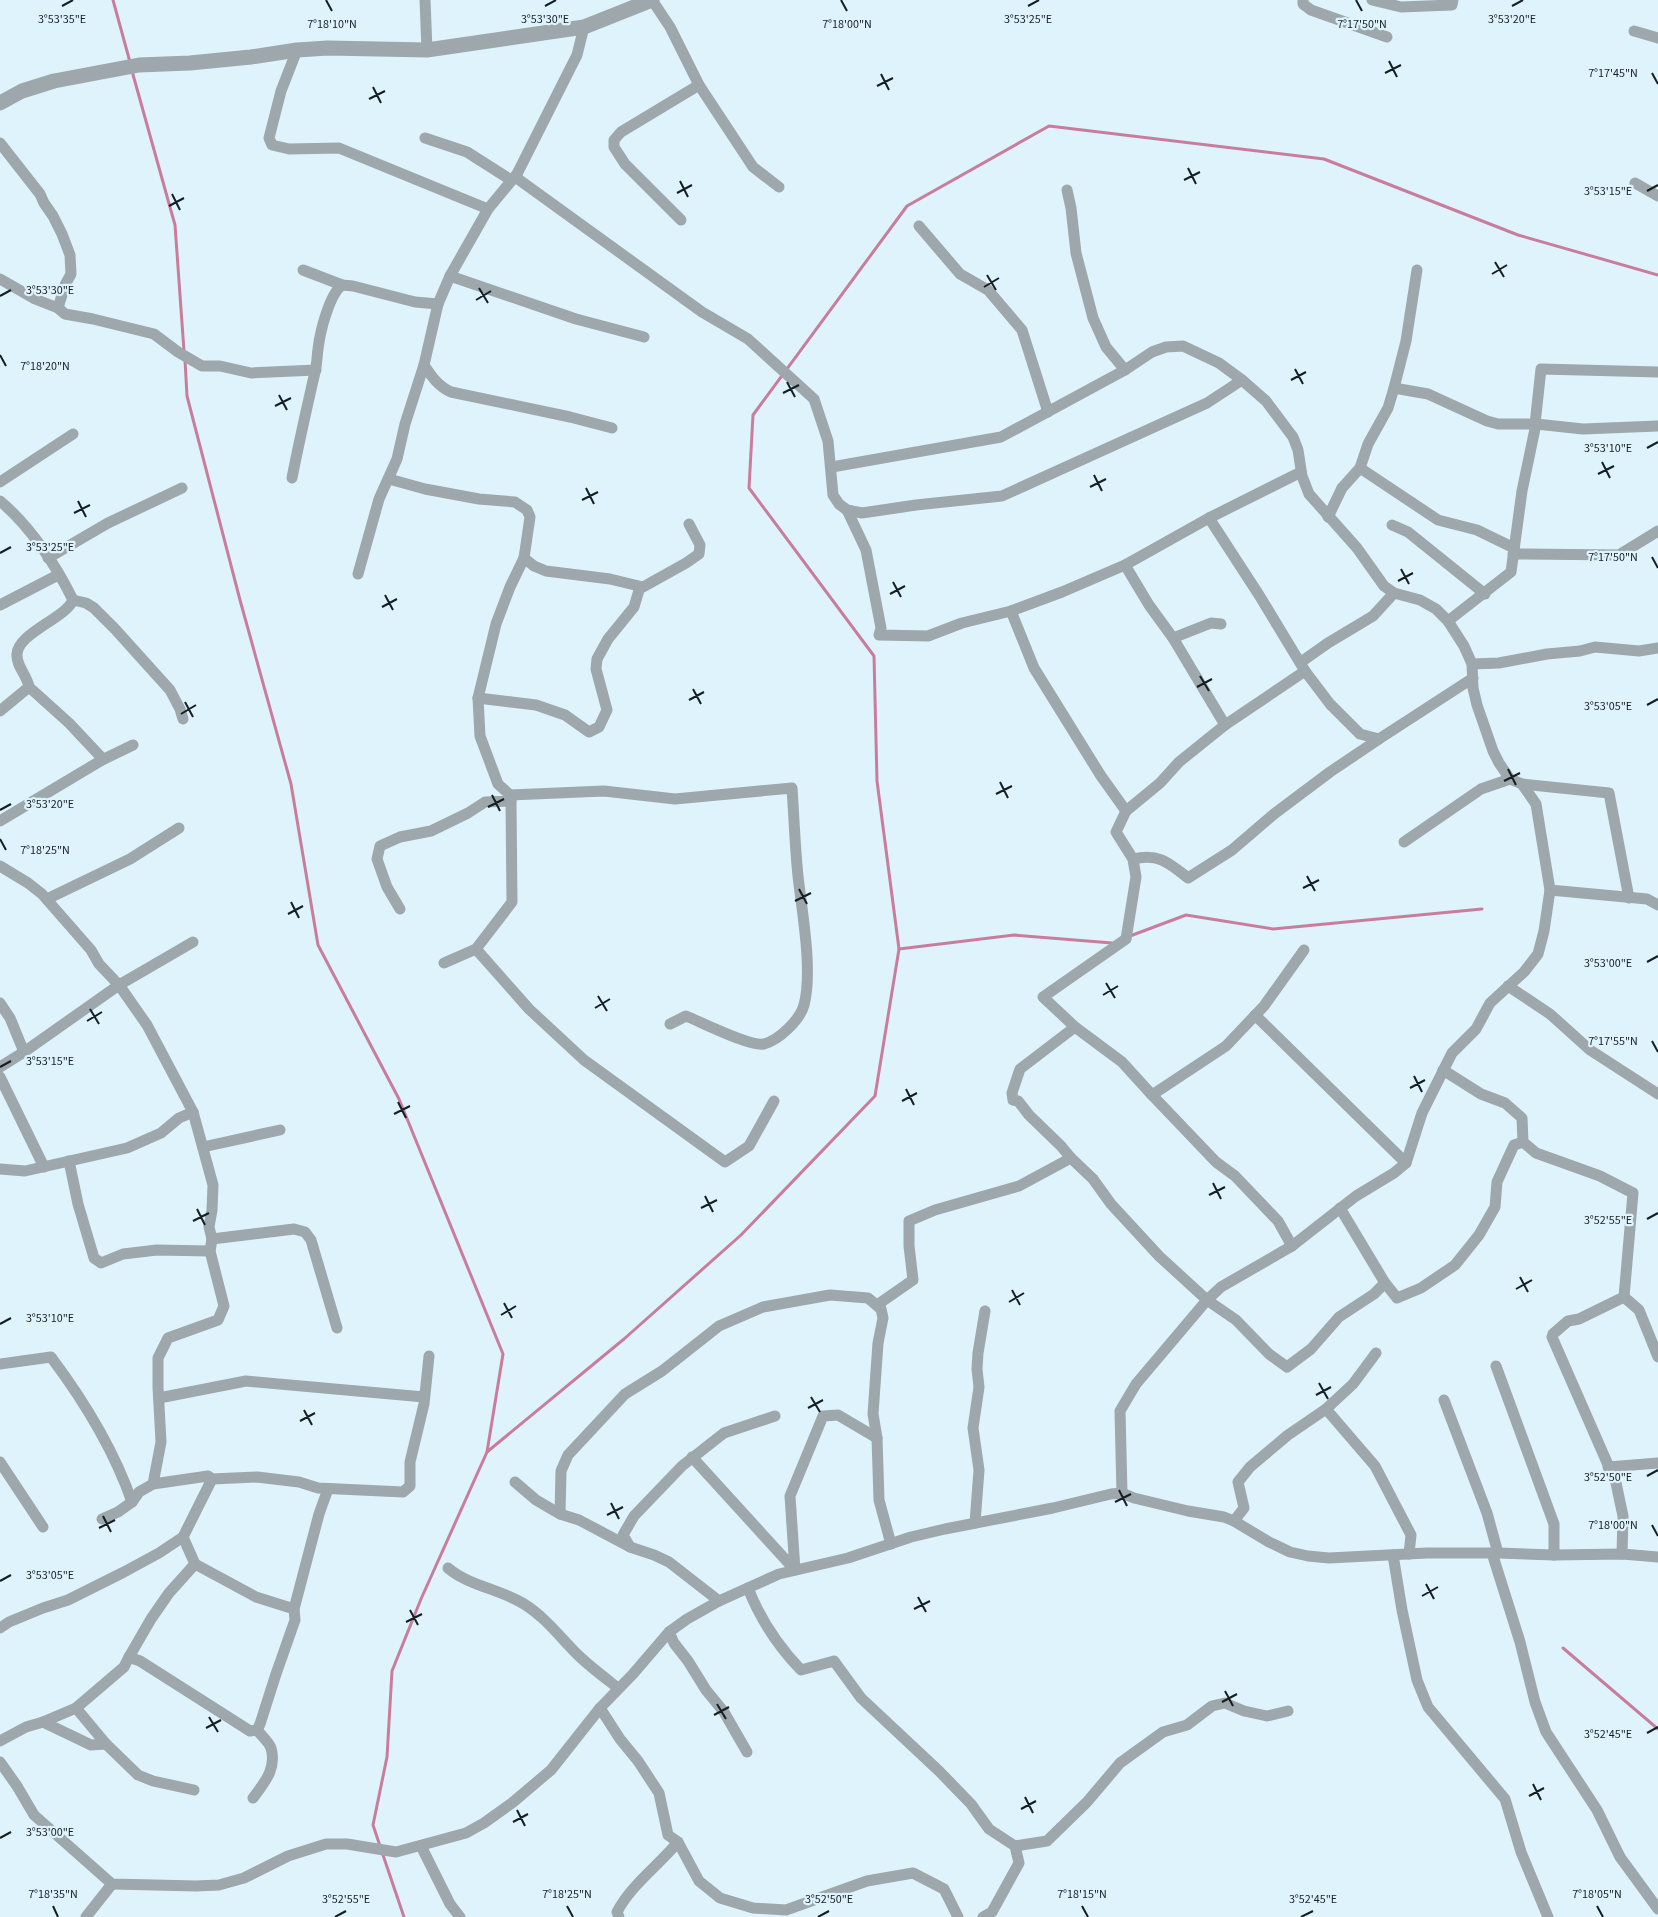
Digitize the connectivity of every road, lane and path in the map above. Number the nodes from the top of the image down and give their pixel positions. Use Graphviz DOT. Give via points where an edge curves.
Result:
graph roads {
  1 [pos="425,0"];
  2 [pos="652,0"];
  3 [pos="1304,0"];
  4 [pos="1372,0"];
  5 [pos="1453,0"];
  6 [pos="633,4"];
  7 [pos="584,27"];
  8 [pos="1634,31"];
  9 [pos="1388,37"];
  10 [pos="1658,38"];
  11 [pos="297,50"];
  12 [pos="427,50"];
  13 [pos="699,85"];
  14 [pos="0,103"];
  15 [pos="425,138"];
  16 [pos="0,143"];
  17 [pos="514,177"];
  18 [pos="1635,184"];
  19 [pos="779,187"];
  20 [pos="1067,190"];
  21 [pos="1658,196"];
  22 [pos="488,209"];
  23 [pos="681,220"];
  24 [pos="919,226"];
  25 [pos="303,270"];
  26 [pos="1417,270"];
  27 [pos="450,276"];
  28 [pos="0,279"];
  29 [pos="342,285"];
  30 [pos="438,304"];
  31 [pos="58,308"];
  32 [pos="644,337"];
  33 [pos="424,365"];
  34 [pos="316,370"];
  35 [pos="1125,370"];
  36 [pos="1658,372"];
  37 [pos="1242,380"];
  38 [pos="1394,388"];
  39 [pos="1048,412"];
  40 [pos="1535,424"];
  41 [pos="1658,426"];
  42 [pos="612,428"];
  43 [pos="73,434"];
  44 [pos="832,467"];
  45 [pos="1360,468"];
  46 [pos="1301,472"];
  47 [pos="292,478"];
  48 [pos="389,479"];
  49 [pos="0,482"];
  50 [pos="182,488"];
  51 [pos="0,501"];
  52 [pos="847,510"];
  53 [pos="1328,517"];
  54 [pos="1209,518"];
  55 [pos="688,524"];
  56 [pos="1392,525"];
  57 [pos="1658,531"];
  58 [pos="1514,551"];
  59 [pos="48,558"];
  60 [pos="524,558"];
  61 [pos="1125,565"];
  62 [pos="358,574"];
  63 [pos="58,575"];
  64 [pos="640,587"];
  65 [pos="1394,593"];
  66 [pos="1485,594"];
  67 [pos="73,600"];
  68 [pos="0,605"];
  69 [pos="1011,611"];
  70 [pos="1448,621"];
  71 [pos="1221,624"];
  72 [pos="1173,638"];
  73 [pos="1658,648"];
  74 [pos="1472,664"];
  75 [pos="1303,667"];
  76 [pos="1474,678"];
  77 [pos="29,687"];
  78 [pos="478,698"];
  79 [pos="0,711"];
  80 [pos="183,720"];
  81 [pos="1225,725"];
  82 [pos="1379,739"];
  83 [pos="133,745"];
  84 [pos="102,760"];
  85 [pos="1510,779"];
  86 [pos="1522,784"];
  87 [pos="510,798"];
  88 [pos="1126,811"];
  89 [pos="0,820"];
  90 [pos="179,828"];
  91 [pos="1404,842"];
  92 [pos="1133,859"];
  93 [pos="0,866"];
  94 [pos="1550,890"];
  95 [pos="1629,898"];
  96 [pos="47,899"];
  97 [pos="1658,905"];
  98 [pos="400,910"];
  99 [pos="192,942"];
  100 [pos="476,949"];
  101 [pos="1304,950"];
  102 [pos="444,962"];
  103 [pos="119,985"];
  104 [pos="1508,986"];
  105 [pos="0,1003"];
  106 [pos="1256,1015"];
  107 [pos="670,1024"];
  108 [pos="1075,1027"];
  109 [pos="24,1052"];
  110 [pos="0,1067"];
  111 [pos="1443,1070"];
  112 [pos="0,1077"];
  113 [pos="1658,1094"];
  114 [pos="1152,1096"];
  115 [pos="774,1101"];
  116 [pos="193,1112"];
  117 [pos="280,1130"];
  118 [pos="1523,1142"];
  119 [pos="203,1147"];
  120 [pos="1070,1158"];
  121 [pos="69,1161"];
  122 [pos="1406,1162"];
  123 [pos="44,1167"];
  124 [pos="0,1169"];
  125 [pos="1340,1208"];
  126 [pos="211,1245"];
  127 [pos="1292,1246"];
  128 [pos="1385,1284"];
  129 [pos="1624,1297"];
  130 [pos="1208,1300"];
  131 [pos="877,1305"];
  132 [pos="985,1311"];
  133 [pos="337,1328"];
  134 [pos="1376,1353"];
  135 [pos="429,1356"];
  136 [pos="1658,1357"];
  137 [pos="0,1364"];
  138 [pos="1496,1366"];
  139 [pos="424,1397"];
  140 [pos="159,1398"];
  141 [pos="1444,1400"];
  142 [pos="1326,1409"];
  143 [pos="775,1416"];
  144 [pos="877,1438"];
  145 [pos="692,1458"];
  146 [pos="0,1462"];
  147 [pos="1658,1463"];
  148 [pos="1608,1467"];
  149 [pos="212,1479"];
  150 [pos="515,1482"];
  151 [pos="153,1484"];
  152 [pos="328,1489"];
  153 [pos="1122,1493"];
  154 [pos="132,1502"];
  155 [pos="560,1514"];
  156 [pos="102,1519"];
  157 [pos="1234,1521"];
  158 [pos="975,1523"];
  159 [pos="43,1526"];
  160 [pos="183,1537"];
  161 [pos="891,1544"];
  162 [pos="630,1548"];
  163 [pos="1495,1553"];
  164 [pos="1409,1554"];
  165 [pos="1622,1554"];
  166 [pos="1393,1555"];
  167 [pos="1554,1555"];
  168 [pos="1658,1557"];
  169 [pos="196,1564"];
  170 [pos="448,1568"];
  171 [pos="795,1570"];
  172 [pos="748,1588"];
  173 [pos="719,1601"];
  174 [pos="294,1609"];
  175 [pos="0,1628"];
  176 [pos="669,1632"];
  177 [pos="129,1656"];
  178 [pos="618,1688"];
  179 [pos="76,1708"];
  180 [pos="600,1708"];
  181 [pos="1288,1711"];
  182 [pos="43,1722"];
  183 [pos="257,1730"];
  184 [pos="0,1741"];
  185 [pos="106,1744"];
  186 [pos="747,1752"];
  187 [pos="0,1762"];
  188 [pos="194,1790"];
  189 [pos="253,1798"];
  190 [pos="678,1842"];
  191 [pos="421,1846"];
  192 [pos="1015,1846"];
  193 [pos="112,1884"];
  194 [pos="1658,1909"];
  195 [pos="86,1917"];
  196 [pos="460,1917"];
  197 [pos="619,1917"];
  198 [pos="958,1917"];
  199 [pos="983,1917"];
  200 [pos="1548,1917"];
  1 -- 12 [label="street"];
  2 -- 6 [label="street"];
  2 -- 13 [label="street" via="670,27"];
  3 -- 9 [label="street" via="1303,4 1312,10"];
  4 -- 5 [label="street" via="1401,6 1452,4"];
  6 -- 7 [label="street"];
  7 -- 12 [label="street"];
  7 -- 17 [label="street" via="577,55"];
  8 -- 10 [label="street"];
  11 -- 12 [label="street"];
  11 -- 14 [label="street" via="199,62 139,65 54,81 22,90"];
  11 -- 22 [label="street" via="272,120 269,138 272,145 289,149 339,148"];
  13 -- 19 [label="street" via="753,167"];
  13 -- 23 [label="street" via="621,132 614,140 614,147 625,164"];
  15 -- 17 [label="street" via="467,152"];
  16 -- 31 [label="street" via="40,194 70,255 71,274"];
  17 -- 22 [label="street"];
  17 -- 44 [label="street" via="702,312 748,339 814,399 828,441"];
  18 -- 21 [label="street"];
  20 -- 35 [label="street" via="1076,253 1093,318 1106,347"];
  22 -- 27 [label="street"];
  24 -- 39 [label="street" via="960,274 988,290 1022,330"];
  25 -- 29 [label="street"];
  26 -- 38 [label="street" via="1406,341"];
  27 -- 30 [label="street"];
  27 -- 32 [label="street" via="576,319"];
  28 -- 31 [label="street"];
  29 -- 30 [label="street" via="415,302"];
  29 -- 34 [label="street" via="332,298 318,347"];
  30 -- 33 [label="street"];
  31 -- 34 [label="street" via="65,314 154,334 202,366 220,366 251,373"];
  33 -- 42 [label="street" via="434,380 451,392"];
  33 -- 48 [label="street"];
  34 -- 47 [label="street"];
  35 -- 37 [label="street" via="1166,346 1183,346"];
  35 -- 39 [label="street"];
  36 -- 40 [label="street" via="1541,368"];
  37 -- 46 [label="street" via="1266,401 1293,437"];
  37 -- 52 [label="street" via="1199,407 1002,496 862,513"];
  38 -- 40 [label="street" via="1428,394 1488,421"];
  38 -- 45 [label="street"];
  39 -- 44 [label="street" via="1001,437"];
  40 -- 41 [label="street" via="1583,429"];
  40 -- 58 [label="street"];
  43 -- 49 [label="street"];
  44 -- 52 [label="street" via="833,495"];
  45 -- 53 [label="street" via="1342,488"];
  45 -- 58 [label="street" via="1438,520 1477,530"];
  46 -- 53 [label="street" via="1309,494"];
  46 -- 54 [label="street"];
  48 -- 60 [label="street" via="479,499 515,502 527,510 530,518"];
  48 -- 62 [label="street" via="374,514"];
  50 -- 59 [label="street" via="108,523"];
  51 -- 59 [label="street" via="34,535"];
  52 -- 69 [label="street" via="866,550 880,634 928,636 962,623"];
  53 -- 65 [label="street" via="1357,548 1384,586"];
  54 -- 61 [label="street"];
  54 -- 75 [label="street"];
  55 -- 64 [label="street" via="700,546 699,554"];
  56 -- 66 [label="street" via="1408,532"];
  57 -- 58 [label="street" via="1619,555"];
  58 -- 66 [label="street" via="1511,572"];
  59 -- 63 [label="street"];
  60 -- 64 [label="street" via="546,571 610,579"];
  60 -- 78 [label="street" via="496,624"];
  61 -- 69 [label="street"];
  61 -- 72 [label="street"];
  63 -- 67 [label="street"];
  63 -- 68 [label="street"];
  64 -- 78 [label="street" via="634,607 608,639 597,659 596,669 607,710 599,727 589,732 565,715 536,705"];
  65 -- 70 [label="street" via="1436,608"];
  65 -- 75 [label="street" via="1373,616 1328,643"];
  66 -- 70 [label="street"];
  67 -- 77 [label="street" via="67,610 20,644 17,653"];
  67 -- 80 [label="street" via="94,608 115,629 170,690"];
  69 -- 88 [label="street" via="1034,668"];
  70 -- 74 [label="street"];
  71 -- 72 [label="street" via="1211,623"];
  72 -- 81 [label="street"];
  73 -- 74 [label="street" via="1639,651 1595,647 1499,663"];
  74 -- 76 [label="street"];
  75 -- 81 [label="street"];
  75 -- 82 [label="street" via="1330,704 1360,734"];
  76 -- 82 [label="street"];
  76 -- 85 [label="street" via="1477,705 1493,751"];
  77 -- 79 [label="street"];
  77 -- 84 [label="street" via="69,723"];
  78 -- 87 [label="street" via="480,736 498,784"];
  81 -- 88 [label="street"];
  82 -- 92 [label="street" via="1282,808 1232,850 1188,878 1164,860"];
  83 -- 84 [label="street"];
  84 -- 89 [label="street"];
  85 -- 86 [label="street"];
  85 -- 91 [label="street" via="1481,789"];
  86 -- 94 [label="street" via="1536,804"];
  86 -- 95 [label="street" via="1609,793"];
  87 -- 98 [label="street" via="485,802 468,814 431,831 400,837 380,846 377,859"];
  87 -- 100 [label="street" via="512,902"];
  87 -- 107 [label="street" via="604,791 675,799 792,788 807,977 804,1006 788,1030 764,1044 744,1041 686,1016"];
  88 -- 92 [label="street" via="1116,832"];
  90 -- 96 [label="street" via="130,859"];
  92 -- 108 [label="street" via="1136,877 1126,939 1043,997"];
  93 -- 96 [label="street"];
  94 -- 95 [label="street"];
  94 -- 104 [label="street" via="1538,954"];
  95 -- 97 [label="street" via="1647,899"];
  96 -- 103 [label="street"];
  99 -- 103 [label="street"];
  100 -- 102 [label="street"];
  100 -- 115 [label="street" via="529,1009 584,1060 725,1162 749,1146"];
  101 -- 106 [label="street"];
  103 -- 109 [label="street"];
  103 -- 116 [label="street" via="147,1025"];
  104 -- 111 [label="street" via="1490,1003 1476,1028 1452,1053"];
  104 -- 113 [label="street" via="1550,1014 1590,1050"];
  105 -- 109 [label="street"];
  106 -- 114 [label="street" via="1226,1046"];
  106 -- 122 [label="street"];
  108 -- 114 [label="street" via="1122,1062"];
  108 -- 120 [label="street" via="1020,1069 1011,1096"];
  109 -- 110 [label="street"];
  111 -- 118 [label="street" via="1481,1094 1505,1103 1522,1118"];
  111 -- 122 [label="street" via="1416,1128"];
  112 -- 123 [label="street"];
  114 -- 127 [label="street" via="1278,1221"];
  116 -- 119 [label="street"];
  116 -- 121 [label="street" via="179,1118 161,1133 127,1148"];
  117 -- 119 [label="street"];
  118 -- 128 [label="street" via="1514,1146 1497,1182 1495,1207 1479,1235 1455,1265 1421,1288 1397,1298"];
  118 -- 129 [label="street" via="1536,1153 1600,1176 1633,1194"];
  119 -- 126 [label="street" via="213,1185 209,1228"];
  120 -- 130 [label="street" via="1093,1179 1111,1204 1159,1256"];
  120 -- 131 [label="street" via="1019,1186 908,1220 913,1280"];
  121 -- 123 [label="street"];
  121 -- 126 [label="street" via="94,1258 101,1263 124,1254"];
  122 -- 125 [label="street"];
  123 -- 124 [label="street" via="25,1171"];
  125 -- 127 [label="street"];
  125 -- 128 [label="street"];
  126 -- 133 [label="street" via="294,1229 304,1232 311,1240"];
  126 -- 140 [label="street" via="224,1306 218,1320 168,1338 158,1358"];
  127 -- 130 [label="street" via="1222,1288"];
  128 -- 130 [label="street" via="1339,1317 1311,1349 1287,1367 1269,1354 1236,1320"];
  129 -- 136 [label="street" via="1639,1310"];
  129 -- 148 [label="street" via="1568,1321 1552,1334"];
  130 -- 153 [label="street" via="1136,1384 1120,1411"];
  131 -- 144 [label="street" via="883,1318 873,1414"];
  131 -- 155 [label="street" via="868,1298 830,1295 763,1307 719,1326 662,1371 625,1394 568,1455 561,1471"];
  132 -- 158 [label="street" via="978,1353 979,1388 973,1428 978,1470"];
  134 -- 142 [label="street" via="1353,1384"];
  135 -- 139 [label="street"];
  137 -- 154 [label="street" via="51,1357 109,1448"];
  138 -- 167 [label="street" via="1554,1524"];
  139 -- 140 [label="street" via="246,1381"];
  139 -- 152 [label="street" via="407,1490"];
  140 -- 151 [label="street" via="161,1442"];
  141 -- 163 [label="street" via="1487,1513"];
  142 -- 157 [label="street" via="1288,1435 1238,1482 1244,1508"];
  142 -- 164 [label="street" via="1375,1466 1411,1535"];
  143 -- 145 [label="street" via="724,1433"];
  144 -- 161 [label="street" via="879,1500"];
  144 -- 171 [label="street" via="838,1415 823,1416 790,1496"];
  145 -- 162 [label="street" via="634,1516 623,1535"];
  145 -- 171 [label="street"];
  146 -- 159 [label="street"];
  147 -- 148 [label="street"];
  148 -- 165 [label="street" via="1616,1483 1623,1516"];
  149 -- 151 [label="street" via="208,1476"];
  149 -- 152 [label="street" via="257,1477"];
  149 -- 160 [label="street"];
  150 -- 155 [label="street"];
  151 -- 154 [label="street" via="139,1492"];
  152 -- 174 [label="street"];
  153 -- 157 [label="street"];
  153 -- 158 [label="street"];
  154 -- 156 [label="street"];
  155 -- 162 [label="street"];
  157 -- 166 [label="street" via="1290,1552 1308,1556"];
  158 -- 161 [label="street"];
  160 -- 169 [label="street"];
  160 -- 175 [label="street" via="159,1553 68,1600"];
  161 -- 171 [label="street"];
  162 -- 173 [label="street" via="669,1562"];
  163 -- 164 [label="street"];
  163 -- 167 [label="street"];
  163 -- 194 [label="street" via="1546,1732 1597,1810 1620,1858"];
  164 -- 166 [label="street"];
  165 -- 167 [label="street"];
  165 -- 168 [label="street"];
  166 -- 200 [label="street" via="1417,1680 1424,1698 1428,1707 1506,1799 1521,1852"];
  169 -- 174 [label="street" via="256,1597"];
  169 -- 177 [label="street" via="169,1593"];
  170 -- 178 [label="street" via="460,1577 500,1591 524,1604"];
  171 -- 172 [label="street"];
  172 -- 173 [label="street"];
  172 -- 192 [label="street" via="757,1611 784,1652 801,1670 834,1661 861,1698 971,1804 989,1829"];
  173 -- 176 [label="street"];
  174 -- 183 [label="street" via="295,1620"];
  176 -- 178 [label="street"];
  176 -- 186 [label="street" via="724,1712"];
  177 -- 179 [label="street" via="124,1667"];
  177 -- 183 [label="street" via="250,1731"];
  178 -- 180 [label="street"];
  179 -- 182 [label="street"];
  179 -- 185 [label="street"];
  180 -- 190 [label="street" via="659,1793 668,1835"];
  180 -- 191 [label="street" via="551,1770 512,1803 466,1833"];
  181 -- 192 [label="street" via="1267,1716 1225,1704 1212,1706 1186,1724 1163,1732 1120,1763 1087,1802 1047,1841"];
  182 -- 184 [label="street"];
  182 -- 185 [label="street" via="91,1745"];
  183 -- 189 [label="street" via="270,1747 272,1760 270,1775"];
  185 -- 188 [label="street" via="138,1775"];
  187 -- 193 [label="street" via="34,1815"];
  190 -- 197 [label="street" via="623,1901 616,1912"];
  190 -- 198 [label="street" via="699,1881 720,1898 754,1908 786,1910 867,1881 913,1873 944,1889"];
  191 -- 193 [label="street" via="396,1852 326,1844 219,1885"];
  191 -- 196 [label="street" via="450,1904"];
  192 -- 199 [label="street" via="1019,1863 992,1912"];
  193 -- 195 [label="street"];
}
